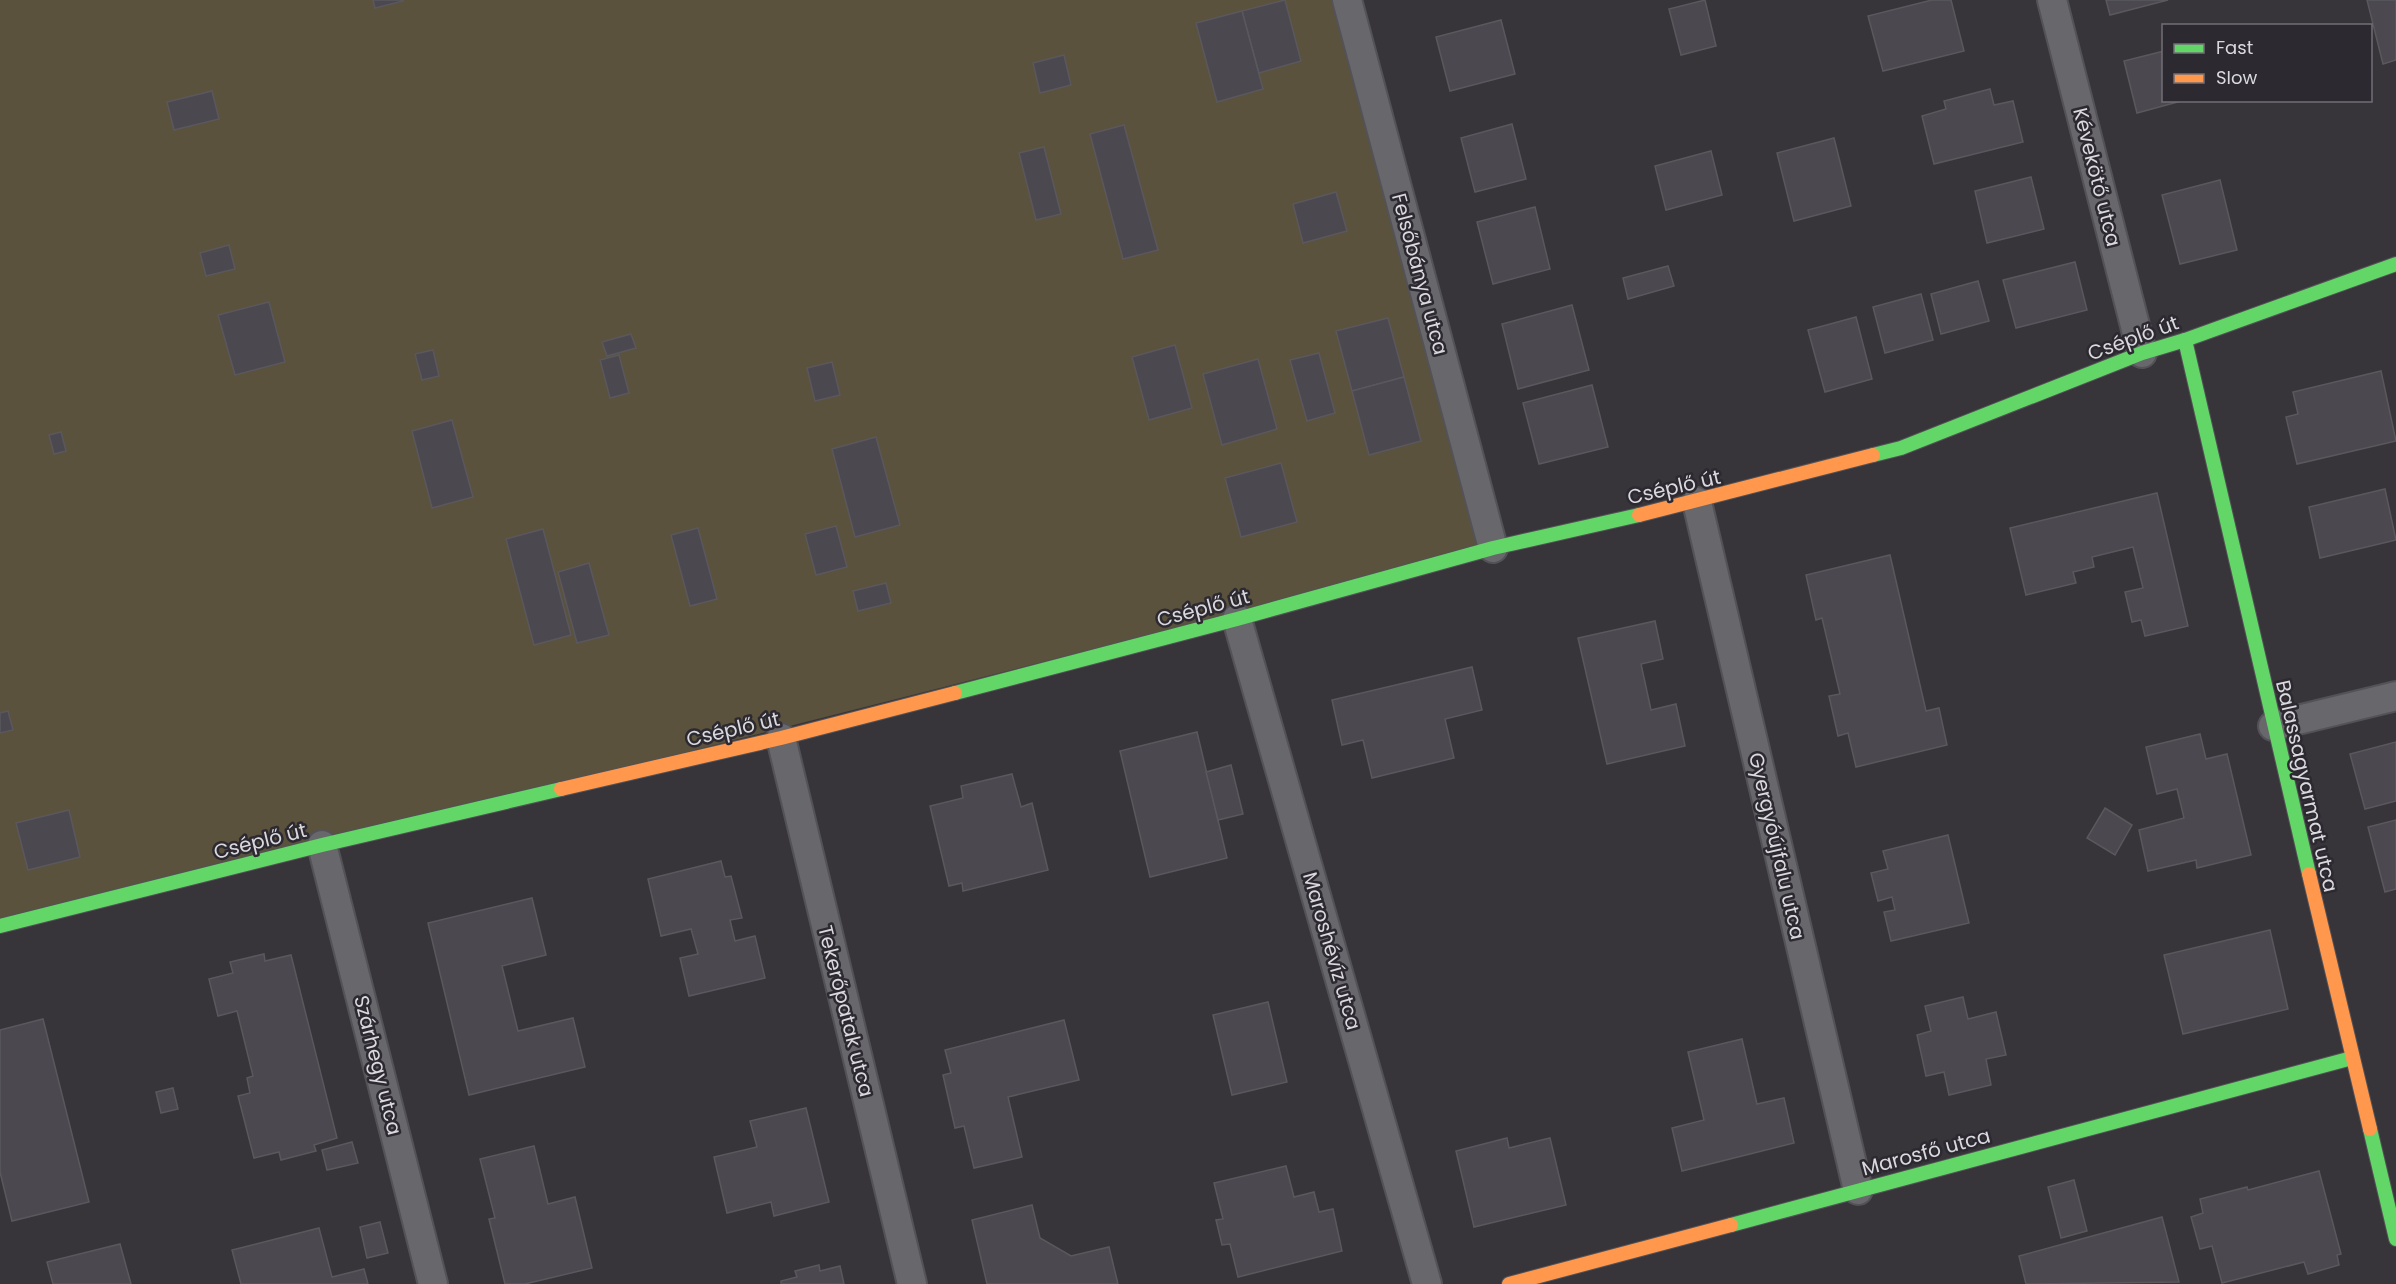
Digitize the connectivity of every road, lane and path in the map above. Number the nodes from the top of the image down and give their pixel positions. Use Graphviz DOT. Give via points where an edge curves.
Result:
graph roads {
  1 [pos="1347,0"];
  2 [pos="2052,0"];
  3 [pos="2396,264"];
  4 [pos="2185,340"];
  5 [pos="2142,353"];
  6 [pos="1697,502"];
  7 [pos="1493,548"];
  8 [pos="1237,619"];
  9 [pos="2396,696"];
  10 [pos="2273,726"];
  11 [pos="781,738"];
  12 [pos="322,846"];
  13 [pos="0,926"];
  14 [pos="2352,1058"];
  15 [pos="1858,1191"];
  16 [pos="2396,1239"];
  17 [pos="433,1284"];
  18 [pos="912,1284"];
  19 [pos="1426,1284"];
  20 [pos="1509,1284"];
  1 -- 7 [label="street, Felsőbánya utca"];
  2 -- 5 [label="street, Kévekötő utca"];
  3 -- 4 [label="street, Cséplő út"];
  4 -- 5 [label="street, Cséplő út"];
  4 -- 10 [label="street, Balassagyarmat utca"];
  5 -- 6 [label="street, Cséplő út" via="1901,448"];
  6 -- 7 [label="street, Cséplő út"];
  6 -- 15 [label="street, Gyergyóújfalu utca"];
  7 -- 8 [label="street, Cséplő út"];
  8 -- 11 [label="street, Cséplő út"];
  8 -- 19 [label="street, Maroshévíz utca"];
  9 -- 10 [label="street"];
  10 -- 14 [label="street, Balassagyarmat utca"];
  11 -- 12 [label="street, Cséplő út"];
  11 -- 18 [label="street, Tekerőpatak utca"];
  12 -- 13 [label="street, Cséplő út"];
  12 -- 17 [label="street, Szárhegy utca"];
  14 -- 15 [label="street, Marosfő utca"];
  14 -- 16 [label="street, Balassagyarmat utca"];
  15 -- 20 [label="street, Marosfő utca"];
}
